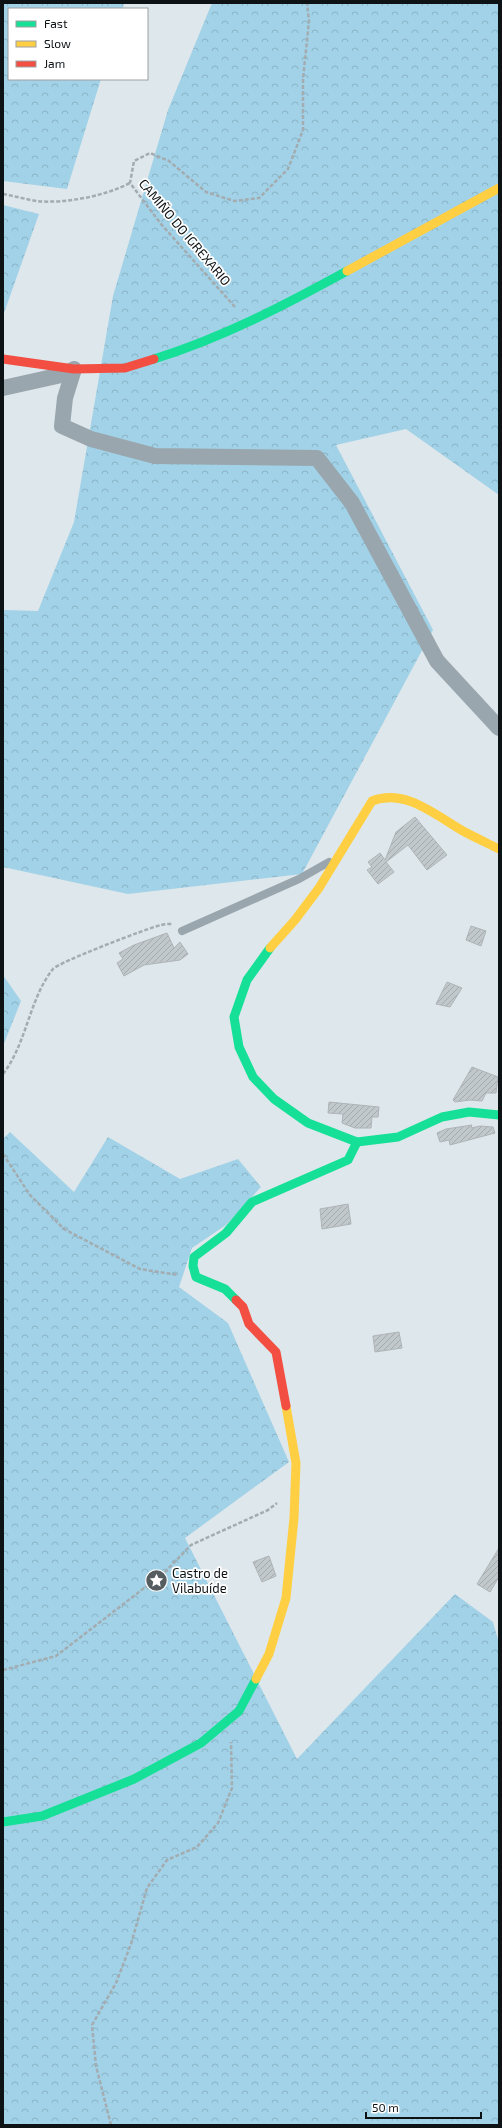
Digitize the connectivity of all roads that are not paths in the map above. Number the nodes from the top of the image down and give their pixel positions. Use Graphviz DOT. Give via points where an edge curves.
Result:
graph roads {
  1 [pos="499,188"];
  2 [pos="3,359"];
  3 [pos="74,369"];
  4 [pos="3,388"];
  5 [pos="499,728"];
  6 [pos="499,849"];
  7 [pos="341,854"];
  8 [pos="182,931"];
  9 [pos="499,1115"];
  10 [pos="357,1142"];
  11 [pos="3,1822"];
  1 -- 3 [label="street" via="288,304 194,347 125,368"];
  2 -- 3 [label="street"];
  3 -- 4 [label="street" via="57,376"];
  3 -- 5 [label="street" via="65,398 62,426 90,439 155,456 317,458 352,503 436,661"];
  6 -- 7 [label="street" via="428,809 396,796 372,801 362,813"];
  7 -- 8 [label="lane" via="299,879"];
  7 -- 10 [label="street" via="295,920 265,953 246,980 234,1017 239,1047 253,1077 274,1099 308,1123"];
  9 -- 10 [label="street" via="469,1112 442,1117 398,1137"];
  10 -- 11 [label="street" via="348,1160 252,1202 226,1233 194,1257 196,1277 225,1289 243,1307 249,1324 276,1352 296,1463 286,1598 269,1654 238,1711 201,1743 134,1779 42,1816"];
}
